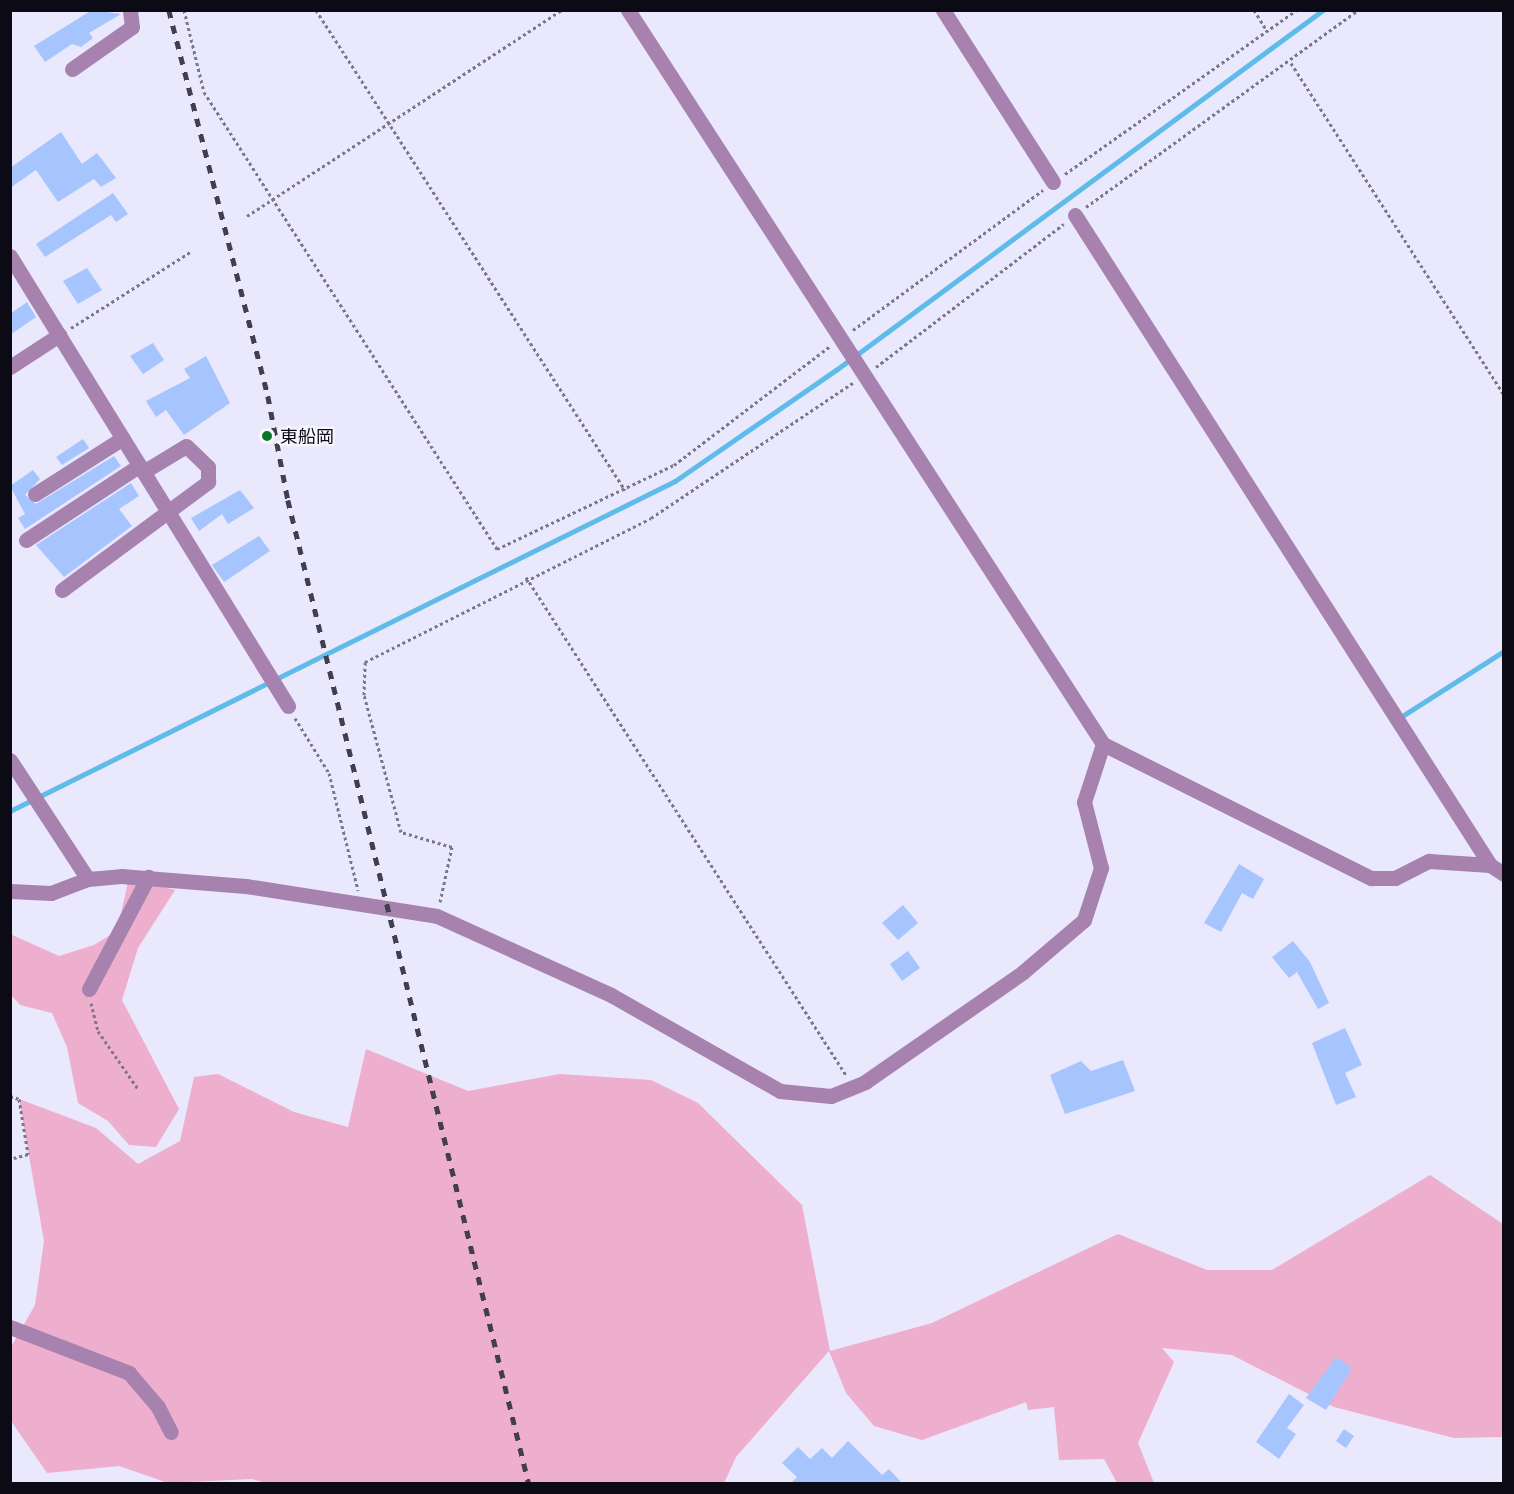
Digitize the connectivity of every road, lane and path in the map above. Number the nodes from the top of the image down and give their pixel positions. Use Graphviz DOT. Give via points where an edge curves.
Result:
graph roads {
  1 [pos="130,10"];
  2 [pos="184,10"];
  3 [pos="316,10"];
  4 [pos="562,10"];
  5 [pos="628,10"];
  6 [pos="943,10"];
  7 [pos="1254,10"];
  8 [pos="1297,10"];
  9 [pos="1359,10"];
  10 [pos="1267,31"];
  11 [pos="72,69"];
  12 [pos="389,123"];
  13 [pos="1053,183"];
  14 [pos="272,201"];
  15 [pos="1075,215"];
  16 [pos="247,216"];
  17 [pos="192,251"];
  18 [pos="10,256"];
  19 [pos="59,335"];
  20 [pos="839,339"];
  21 [pos="10,368"];
  22 [pos="865,376"];
  23 [pos="1503,395"];
  24 [pos="123,438"];
  25 [pos="142,468"];
  26 [pos="625,490"];
  27 [pos="35,494"];
  28 [pos="165,509"];
  29 [pos="26,540"];
  30 [pos="526,577"];
  31 [pos="63,590"];
  32 [pos="288,706"];
  33 [pos="1103,744"];
  34 [pos="10,760"];
  35 [pos="1490,865"];
  36 [pos="1503,874"];
  37 [pos="148,877"];
  38 [pos="88,879"];
  39 [pos="10,891"];
  40 [pos="360,901"];
  41 [pos="437,916"];
  42 [pos="89,989"];
  43 [pos="853,1087"];
  44 [pos="138,1089"];
  45 [pos="10,1096"];
  46 [pos="10,1159"];
  47 [pos="10,1327"];
  48 [pos="171,1432"];
  1 -- 11 [label="street" via="132,27"];
  2 -- 14 [label="path" via="204,92"];
  3 -- 12 [label="path"];
  4 -- 12 [label="path"];
  5 -- 20 [label="street"];
  6 -- 13 [label="street"];
  7 -- 10 [label="path"];
  8 -- 10 [label="path"];
  9 -- 23 [label="path" via="1291,63"];
  10 -- 13 [label="path"];
  12 -- 14 [label="path"];
  12 -- 26 [label="path"];
  13 -- 20 [label="path"];
  14 -- 16 [label="path"];
  14 -- 26 [label="path" via="497,549"];
  15 -- 35 [label="street"];
  17 -- 19 [label="path"];
  18 -- 19 [label="street"];
  19 -- 21 [label="street"];
  19 -- 24 [label="street"];
  20 -- 22 [label="street"];
  20 -- 26 [label="path" via="674,465"];
  22 -- 30 [label="path" via="651,518"];
  22 -- 33 [label="street"];
  24 -- 25 [label="street"];
  24 -- 27 [label="street"];
  25 -- 28 [label="street"];
  25 -- 28 [label="street" via="186,446 208,467 208,482"];
  25 -- 29 [label="street"];
  28 -- 31 [label="street"];
  28 -- 32 [label="street" via="260,668"];
  30 -- 41 [label="path" via="365,662 364,695 401,832 452,846"];
  30 -- 43 [label="path"];
  32 -- 40 [label="path" via="329,773"];
  33 -- 35 [label="street" via="1371,878 1395,878 1429,861"];
  33 -- 43 [label="street" via="1084,802 1101,868 1084,920 1023,972"];
  34 -- 38 [label="street"];
  35 -- 36 [label="street"];
  37 -- 38 [label="street"];
  37 -- 40 [label="street"];
  37 -- 42 [label="street"];
  38 -- 39 [label="street" via="51,893"];
  40 -- 41 [label="street"];
  41 -- 43 [label="street" via="611,995 780,1091 831,1096"];
  42 -- 44 [label="path" via="98,1031"];
  45 -- 46 [label="path" via="19,1099 28,1154"];
  47 -- 48 [label="street" via="129,1373 158,1407"];
}
